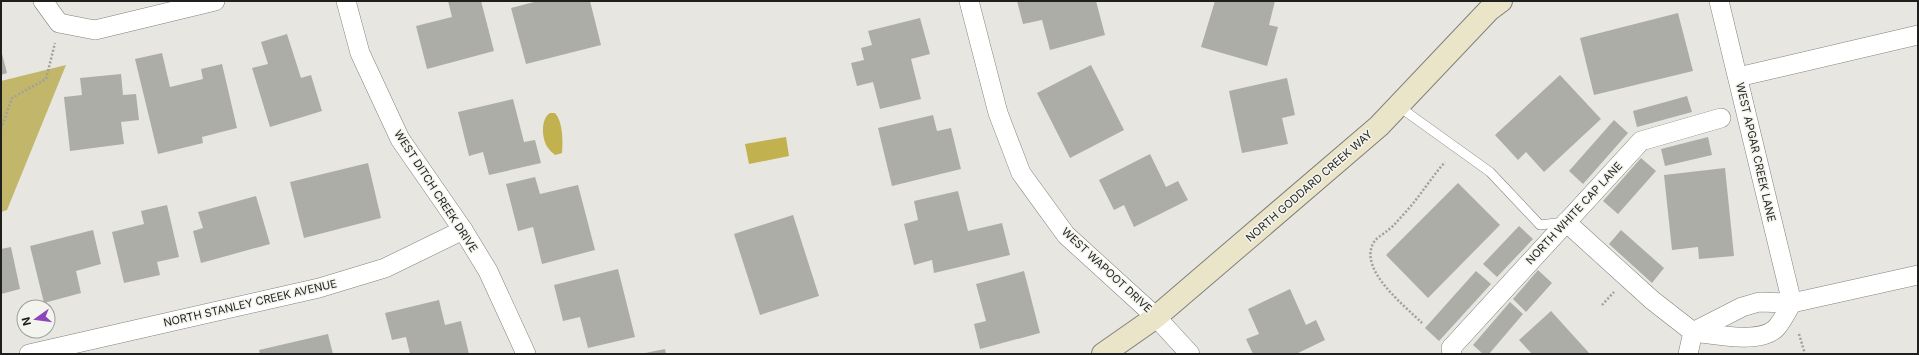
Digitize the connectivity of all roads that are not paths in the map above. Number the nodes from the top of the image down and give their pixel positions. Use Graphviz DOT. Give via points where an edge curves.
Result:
graph roads {
  1 [pos="43,1"];
  2 [pos="215,1"];
  3 [pos="346,1"];
  4 [pos="969,1"];
  5 [pos="1501,1"];
  6 [pos="1719,1"];
  7 [pos="1918,35"];
  8 [pos="1738,77"];
  9 [pos="1398,106"];
  10 [pos="1721,118"];
  11 [pos="1566,222"];
  12 [pos="463,230"];
  13 [pos="1918,275"];
  14 [pos="1792,303"];
  15 [pos="1156,317"];
  16 [pos="1692,332"];
  17 [pos="1452,351"];
  18 [pos="29,354"];
  19 [pos="526,354"];
  20 [pos="1103,354"];
  21 [pos="1190,354"];
  22 [pos="1688,354"];
  1 -- 2 [label="street" via="59,23 95,30"];
  3 -- 12 [label="street, WEST DITCH CREEK DRIVE" via="360,53 400,139"];
  4 -- 15 [label="street, WEST WAPOOT DRIVE" via="998,113 1021,173 1066,235"];
  5 -- 9 [label="street, NORTH GODDARD CREEK WAY" via="1489,10"];
  6 -- 8 [label="street, WEST APGAR CREEK LANE"];
  7 -- 8 [label="street"];
  8 -- 14 [label="street, WEST APGAR CREEK LANE"];
  9 -- 11 [label="lane" via="1490,172 1540,225"];
  9 -- 15 [label="street, NORTH GODDARD CREEK WAY" via="1379,126"];
  10 -- 11 [label="street, NORTH WHITE CAP LANE" via="1641,140"];
  11 -- 16 [label="street" via="1652,300"];
  11 -- 17 [label="street, NORTH WHITE CAP LANE"];
  12 -- 18 [label="street, NORTH STANLEY CREEK AVENUE" via="385,268 319,288"];
  12 -- 19 [label="street, WEST DITCH CREEK DRIVE" via="488,271"];
  13 -- 14 [label="street"];
  14 -- 16 [label="street" via="1758,302 1742,307"];
  14 -- 16 [label="street" via="1777,327 1770,333 1751,338"];
  15 -- 20 [label="street, NORTH GODDARD CREEK WAY"];
  15 -- 21 [label="street, WEST WAPOOT DRIVE"];
  16 -- 22 [label="street"];
}
